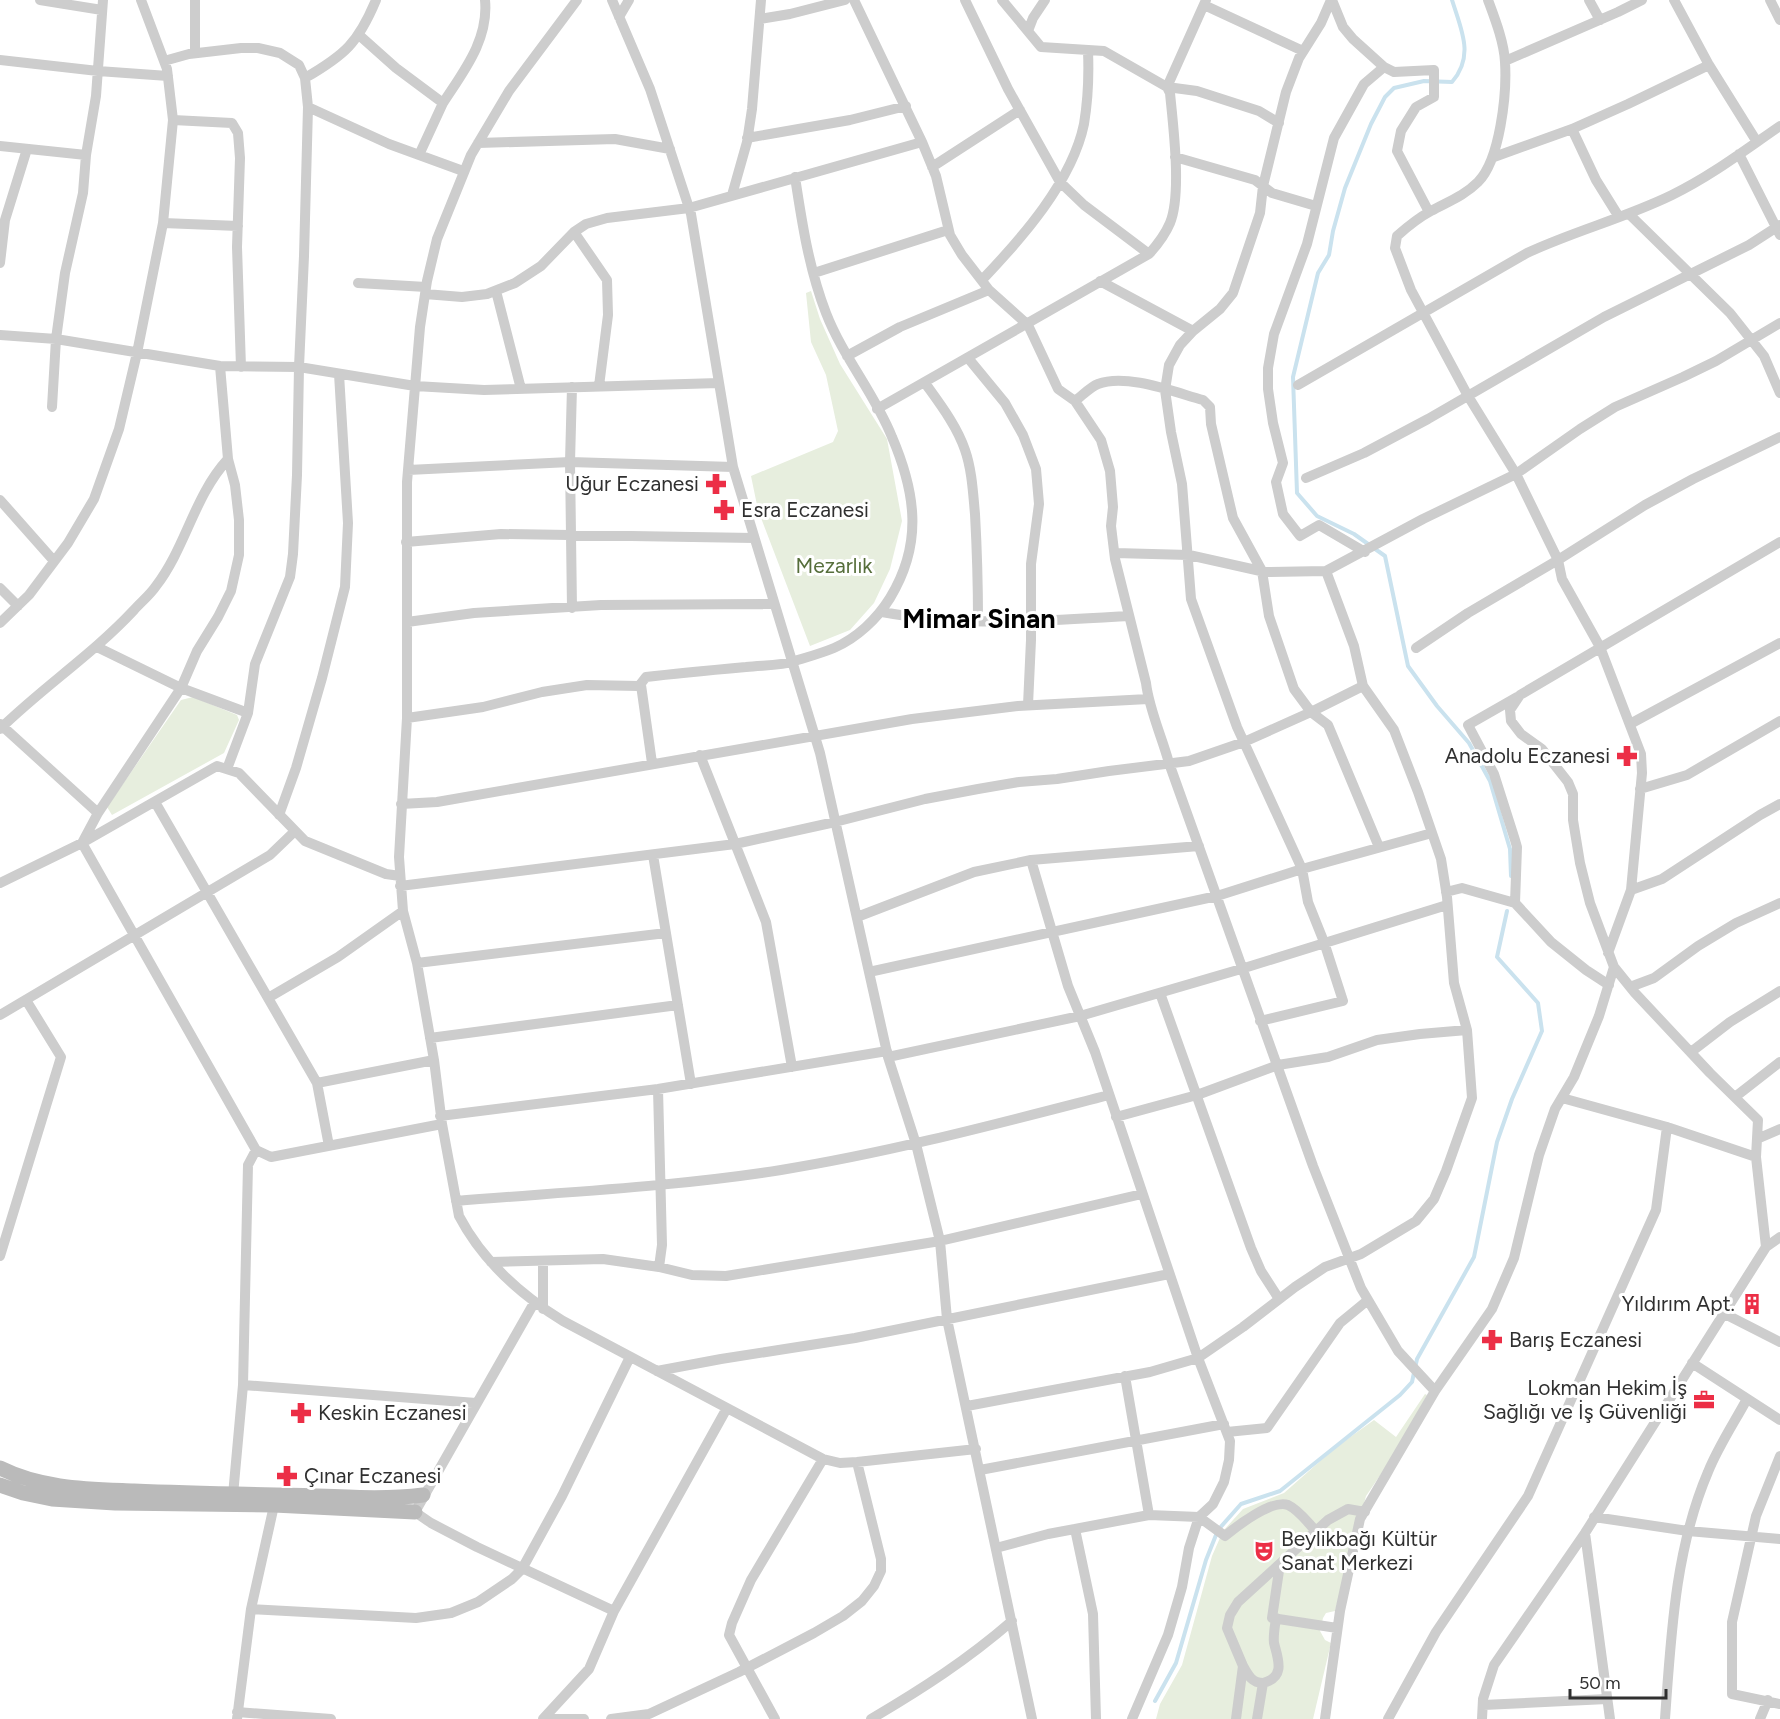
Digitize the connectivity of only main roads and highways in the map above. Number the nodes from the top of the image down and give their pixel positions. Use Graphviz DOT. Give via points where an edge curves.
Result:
graph roads {
  1 [pos="0,1468"];
  2 [pos="0,1485"];
  3 [pos="423,1496"];
  4 [pos="275,1500"];
  5 [pos="415,1512"];
  1 -- 4 [label="main road" via="24,1480 59,1486"];
  2 -- 4 [label="main road" via="52,1499 115,1503"];
  3 -- 4 [label="main road"];
  4 -- 5 [label="main road"];
}
